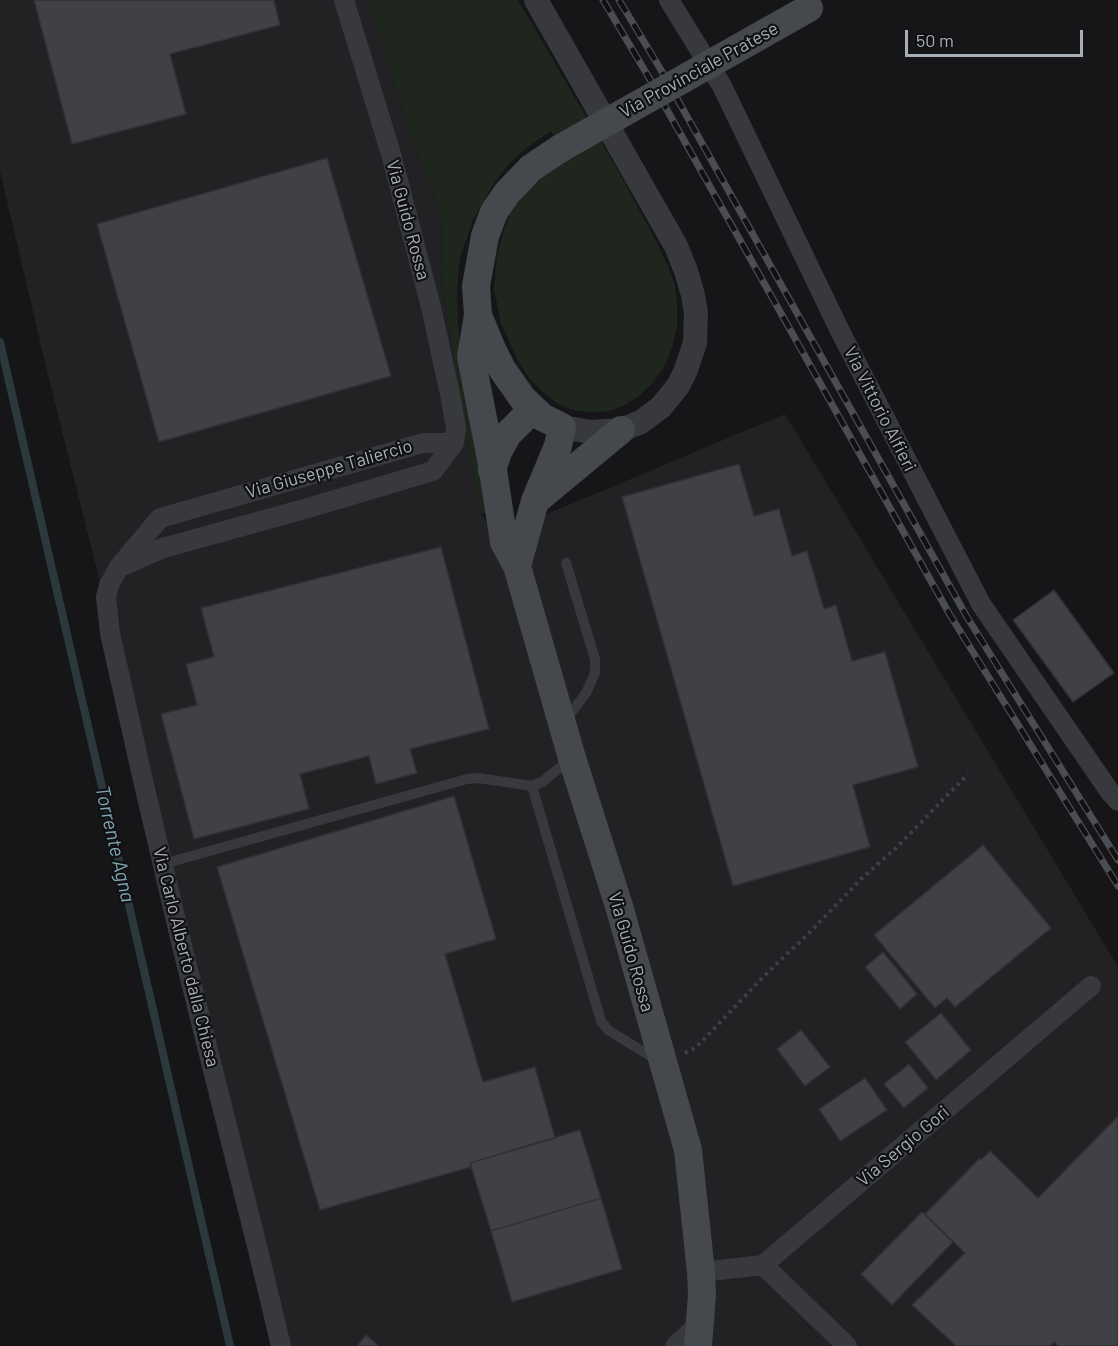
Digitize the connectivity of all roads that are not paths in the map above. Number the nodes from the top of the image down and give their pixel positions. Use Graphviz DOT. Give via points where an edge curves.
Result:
graph roads {
  1 [pos="344,0"];
  2 [pos="536,0"];
  3 [pos="669,0"];
  4 [pos="815,4"];
  5 [pos="478,315"];
  6 [pos="533,409"];
  7 [pos="562,427"];
  8 [pos="621,430"];
  9 [pos="454,444"];
  10 [pos="492,470"];
  11 [pos="535,501"];
  12 [pos="566,563"];
  13 [pos="517,566"];
  14 [pos="119,567"];
  15 [pos="563,724"];
  16 [pos="572,758"];
  17 [pos="532,786"];
  18 [pos="1118,801"];
  19 [pos="163,864"];
  20 [pos="1091,986"];
  21 [pos="663,1063"];
  22 [pos="763,1265"];
  23 [pos="701,1272"];
  24 [pos="699,1334"];
  25 [pos="281,1346"];
  26 [pos="675,1346"];
  27 [pos="846,1346"];
  1 -- 9 [label="street, Via Guido Rossa" via="391,154 431,307 456,428"];
  2 -- 8 [label="street, Via Provinciale Pratese" via="666,225 693,295 694,343 678,386 641,422"];
  3 -- 18 [label="street, Via Vittorio Alfieri" via="722,86 841,333 981,604"];
  4 -- 5 [label="main road, Via Provinciale Pratese, bridge" via="531,168 494,212 485,236 476,286"];
  5 -- 6 [label="main road, Via Provinciale Pratese" via="502,369"];
  5 -- 10 [label="main road, Via Guido Rossa" via="471,357"];
  6 -- 7 [label="main road, Via Provinciale Pratese"];
  6 -- 10 [label="main road" via="508,434"];
  7 -- 8 [label="street, Via Provinciale Pratese" via="591,432"];
  7 -- 11 [label="main road"];
  8 -- 11 [label="main road"];
  9 -- 14 [label="street, Via Giuseppe Taliercio" via="433,471 163,548"];
  9 -- 14 [label="street, Via Giuseppe Taliercio" via="423,443 160,518"];
  10 -- 13 [label="main road, Via Guido Rossa" via="504,543"];
  11 -- 13 [label="main road"];
  12 -- 15 [label="lane" via="595,659 595,673 586,693"];
  13 -- 15 [label="main road, Via Guido Rossa"];
  14 -- 19 [label="street, Via Carlo Alberto dalla Chiesa" via="106,597 110,633"];
  15 -- 16 [label="main road, Via Guido Rossa"];
  16 -- 17 [label="lane"];
  16 -- 21 [label="main road, Via Guido Rossa"];
  17 -- 19 [label="lane" via="467,779"];
  17 -- 21 [label="lane" via="602,1021 608,1030"];
  19 -- 25 [label="street, Via Carlo Alberto dalla Chiesa"];
  20 -- 22 [label="street, Via Sergio Gori"];
  21 -- 23 [label="main road, Via Guido Rossa" via="688,1150"];
  22 -- 23 [label="street"];
  22 -- 27 [label="street"];
  23 -- 24 [label="main road, Via Guido Rossa"];
  24 -- 26 [label="street"];
}
